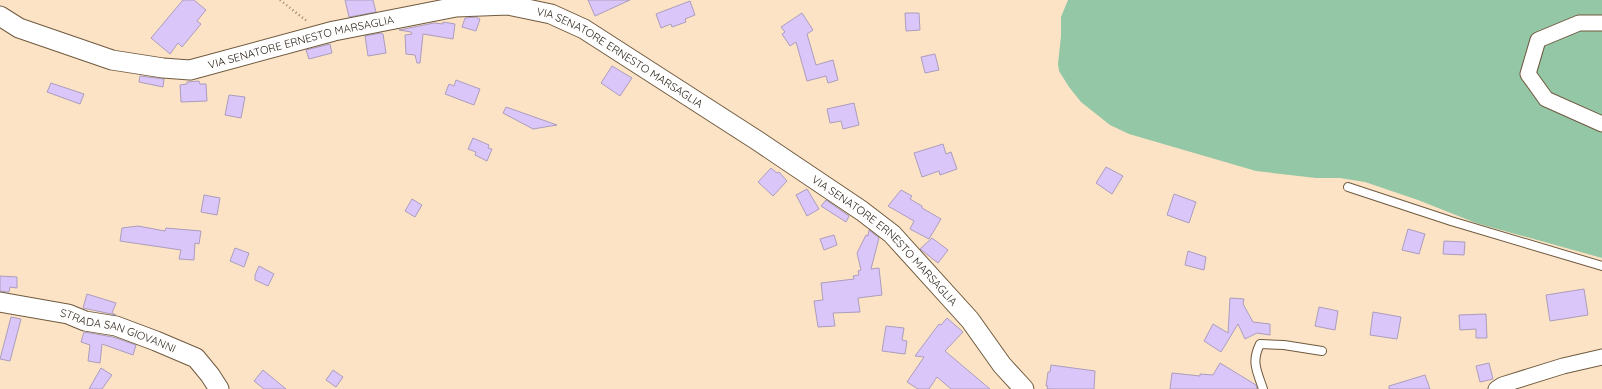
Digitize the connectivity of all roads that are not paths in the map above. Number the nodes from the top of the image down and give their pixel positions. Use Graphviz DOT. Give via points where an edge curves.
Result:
graph roads {
  1 [pos="0,16"];
  2 [pos="1602,23"];
  3 [pos="1602,124"];
  4 [pos="1348,187"];
  5 [pos="1602,266"];
  6 [pos="0,302"];
  7 [pos="1322,351"];
  8 [pos="1602,357"];
  9 [pos="218,389"];
  10 [pos="1024,389"];
  11 [pos="1263,389"];
  12 [pos="1496,389"];
  1 -- 10 [label="street, VIA SENATORE ERNESTO MARSAGLIA" via="18,28 112,60 190,70 334,31 456,7 508,5 550,14 584,29 758,141 892,234 970,320 1002,365"];
  2 -- 3 [label="street" via="1579,23 1538,40 1528,74 1546,99"];
  4 -- 5 [label="lane"];
  6 -- 9 [label="street, STRADA SAN GIOVANNI" via="68,314 116,326 156,341 196,358 210,374"];
  7 -- 11 [label="lane" via="1260,344 1254,354"];
  8 -- 12 [label="street" via="1563,366"];
}
